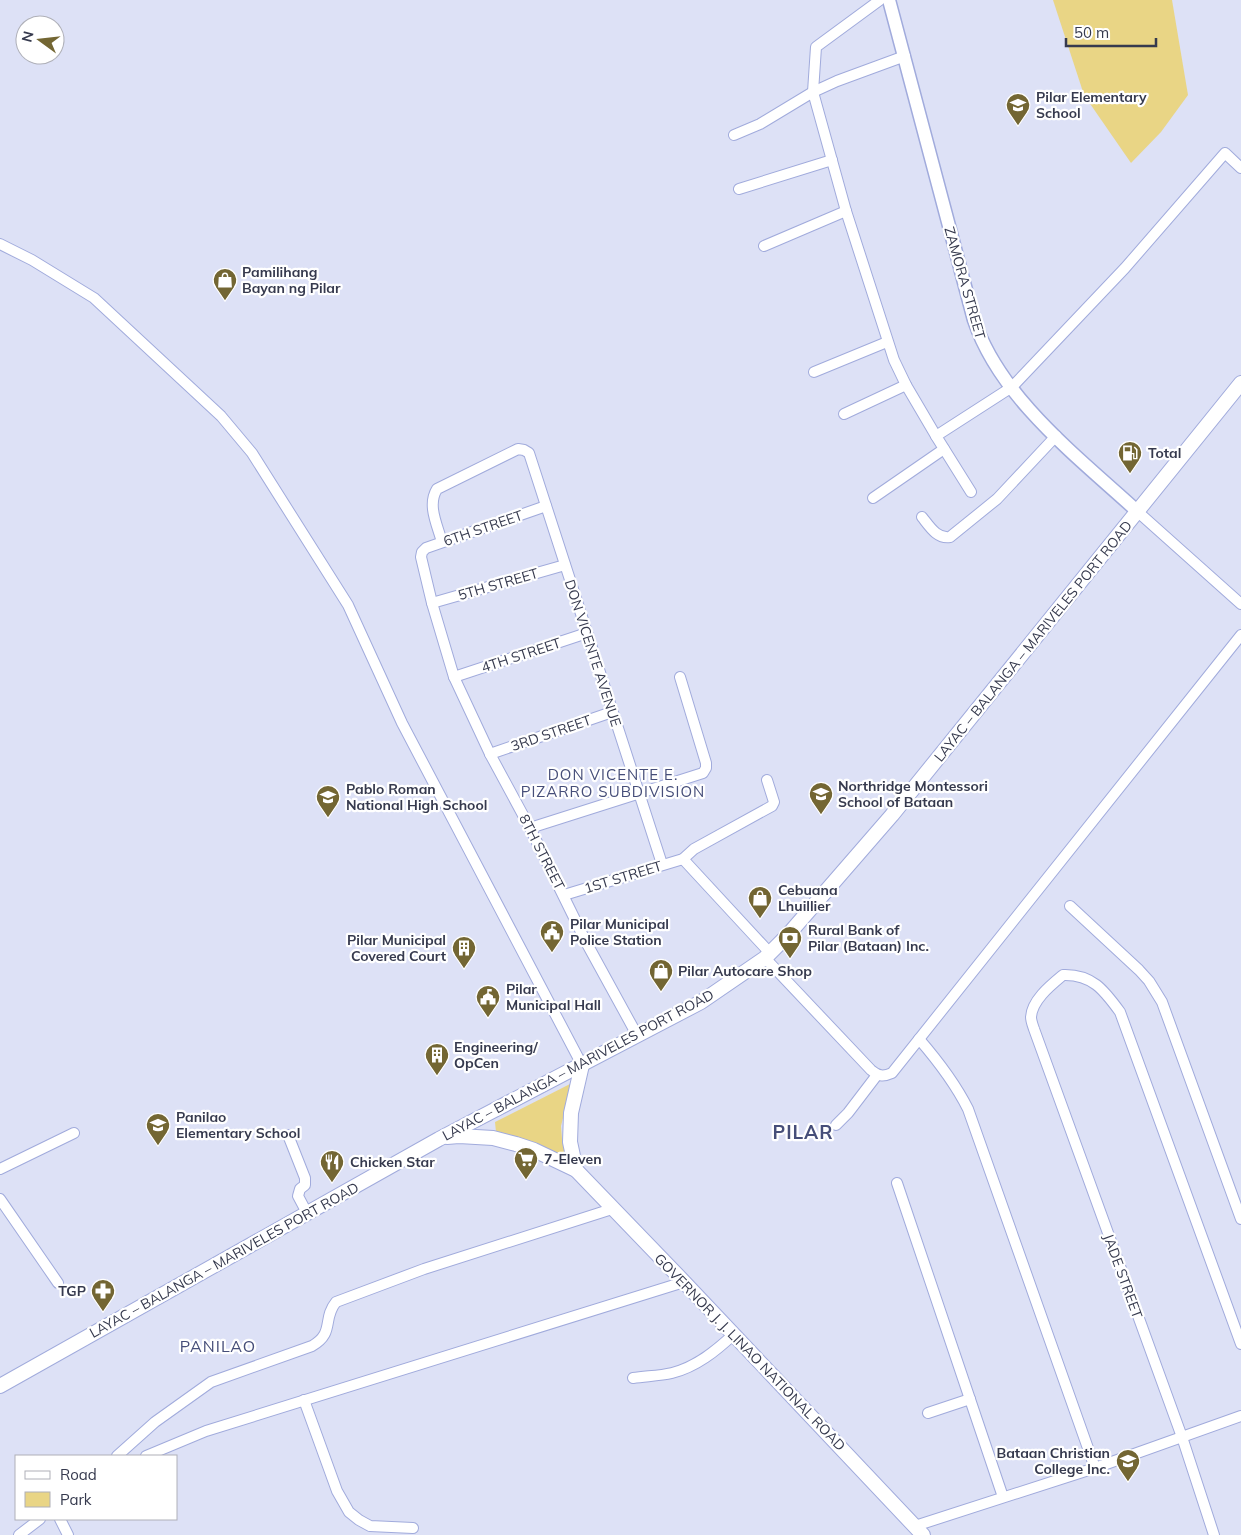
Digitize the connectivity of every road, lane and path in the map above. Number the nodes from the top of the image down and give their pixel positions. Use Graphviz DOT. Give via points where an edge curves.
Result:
graph roads {
  1 [pos="880,0"];
  2 [pos="890,0"];
  3 [pos="905,56"];
  4 [pos="813,92"];
  5 [pos="734,135"];
  6 [pos="832,160"];
  7 [pos="1241,168"];
  8 [pos="739,189"];
  9 [pos="846,211"];
  10 [pos="0,244"];
  11 [pos="764,246"];
  12 [pos="887,342"];
  13 [pos="814,372"];
  14 [pos="1241,383"];
  15 [pos="906,385"];
  16 [pos="1012,388"];
  17 [pos="844,414"];
  18 [pos="936,436"];
  19 [pos="1056,436"];
  20 [pos="944,449"];
  21 [pos="971,492"];
  22 [pos="873,498"];
  23 [pos="546,506"];
  24 [pos="1138,512"];
  25 [pos="922,517"];
  26 [pos="442,542"];
  27 [pos="422,552"];
  28 [pos="565,565"];
  29 [pos="432,603"];
  30 [pos="1241,604"];
  31 [pos="587,633"];
  32 [pos="1241,635"];
  33 [pos="454,677"];
  34 [pos="680,677"];
  35 [pos="612,712"];
  36 [pos="490,754"];
  37 [pos="767,780"];
  38 [pos="639,793"];
  39 [pos="530,828"];
  40 [pos="683,859"];
  41 [pos="662,864"];
  42 [pos="564,895"];
  43 [pos="1070,906"];
  44 [pos="768,955"];
  45 [pos="637,1035"];
  46 [pos="919,1039"];
  47 [pos="582,1065"];
  48 [pos="877,1075"];
  49 [pos="836,1125"];
  50 [pos="74,1133"];
  51 [pos="288,1135"];
  52 [pos="439,1139"];
  53 [pos="0,1169"];
  54 [pos="576,1170"];
  55 [pos="897,1183"];
  56 [pos="0,1199"];
  57 [pos="612,1209"];
  58 [pos="306,1213"];
  59 [pos="1241,1219"];
  60 [pos="684,1282"];
  61 [pos="58,1284"];
  62 [pos="734,1334"];
  63 [pos="1241,1344"];
  64 [pos="633,1378"];
  65 [pos="0,1386"];
  66 [pos="970,1399"];
  67 [pos="304,1400"];
  68 [pos="928,1413"];
  69 [pos="1241,1416"];
  70 [pos="1182,1437"];
  71 [pos="118,1455"];
  72 [pos="148,1455"];
  73 [pos="1095,1468"];
  74 [pos="1003,1497"];
  75 [pos="39,1520"];
  76 [pos="60,1520"];
  77 [pos="413,1528"];
  78 [pos="919,1530"];
  79 [pos="19,1535"];
  80 [pos="68,1535"];
  81 [pos="1214,1535"];
  1 -- 4 [label="street" via="816,47"];
  2 -- 3 [label="street, ZAMORA STREET"];
  3 -- 4 [label="street"];
  3 -- 16 [label="street, ZAMORA STREET" via="980,340"];
  4 -- 5 [label="street" via="760,124"];
  4 -- 6 [label="street"];
  6 -- 8 [label="street"];
  6 -- 9 [label="street"];
  7 -- 16 [label="street" via="1225,154 1125,268"];
  9 -- 11 [label="street"];
  9 -- 12 [label="street"];
  10 -- 47 [label="street" via="94,298 221,416 252,453 348,605 402,723"];
  12 -- 13 [label="street"];
  12 -- 15 [label="street"];
  14 -- 24 [label="main road, LAYAC – BALANGA – MARIVELES PORT ROAD"];
  15 -- 17 [label="street"];
  15 -- 18 [label="street"];
  16 -- 18 [label="street"];
  16 -- 19 [label="street, ZAMORA STREET"];
  18 -- 20 [label="street"];
  19 -- 24 [label="street, ZAMORA STREET"];
  19 -- 25 [label="street" via="997,499 950,538 937,534"];
  20 -- 21 [label="street"];
  20 -- 22 [label="street"];
  23 -- 26 [label="street, 6TH STREET"];
  23 -- 26 [label="street, DON VICENTE AVENUE" via="529,453 518,449 437,489 431,503"];
  23 -- 28 [label="street, DON VICENTE AVENUE"];
  24 -- 30 [label="street"];
  24 -- 44 [label="main road, LAYAC – BALANGA – MARIVELES PORT ROAD" via="892,815"];
  26 -- 27 [label="street, 6TH STREET"];
  27 -- 29 [label="street, 8TH STREET"];
  28 -- 29 [label="street, 5TH STREET"];
  28 -- 31 [label="street, DON VICENTE AVENUE"];
  29 -- 33 [label="street, 8TH STREET"];
  31 -- 33 [label="street, 4TH STREET"];
  31 -- 35 [label="street, DON VICENTE AVENUE"];
  32 -- 46 [label="street"];
  33 -- 36 [label="street, 8TH STREET"];
  34 -- 38 [label="street" via="706,763 704,772"];
  35 -- 36 [label="street, 3RD STREET"];
  35 -- 38 [label="street, DON VICENTE AVENUE"];
  36 -- 39 [label="street, 8TH STREET"];
  37 -- 40 [label="street" via="774,802 772,806 694,849"];
  38 -- 39 [label="street"];
  38 -- 41 [label="street, DON VICENTE AVENUE"];
  39 -- 42 [label="street, 8TH STREET"];
  40 -- 41 [label="street, 1ST STREET"];
  40 -- 44 [label="street"];
  41 -- 42 [label="street, 1ST STREET"];
  42 -- 45 [label="street, 8TH STREET"];
  43 -- 59 [label="street" via="1139,970 1162,1002"];
  44 -- 45 [label="main road, LAYAC – BALANGA – MARIVELES PORT ROAD" via="705,999"];
  44 -- 48 [label="street"];
  45 -- 47 [label="main road, LAYAC – BALANGA – MARIVELES PORT ROAD"];
  46 -- 48 [label="street" via="892,1073"];
  46 -- 73 [label="street" via="948,1075 968,1109"];
  47 -- 52 [label="main road, LAYAC – BALANGA – MARIVELES PORT ROAD"];
  47 -- 54 [label="main road" via="571,1112 570,1142"];
  48 -- 49 [label="street"];
  50 -- 53 [label="street"];
  51 -- 58 [label="street" via="305,1178 305,1185 298,1196"];
  52 -- 54 [label="main road, GOVERNOR J. J. LINAO NATIONAL ROAD" via="459,1136 493,1138 534,1150"];
  52 -- 58 [label="main road, LAYAC – BALANGA – MARIVELES PORT ROAD"];
  54 -- 57 [label="main road, GOVERNOR J. J. LINAO NATIONAL ROAD"];
  55 -- 66 [label="street"];
  56 -- 61 [label="street"];
  57 -- 60 [label="main road, GOVERNOR J. J. LINAO NATIONAL ROAD"];
  57 -- 71 [label="street" via="424,1269 336,1302 330,1309 322,1341 211,1382 155,1422"];
  58 -- 65 [label="main road, LAYAC – BALANGA – MARIVELES PORT ROAD"];
  60 -- 62 [label="main road, GOVERNOR J. J. LINAO NATIONAL ROAD"];
  60 -- 67 [label="street"];
  62 -- 64 [label="street" via="686,1369"];
  62 -- 78 [label="main road, GOVERNOR J. J. LINAO NATIONAL ROAD"];
  63 -- 70 [label="street, JADE STREET" via="1120,1012 1093,982 1081,976 1063,974 1035,1006 1031,1017 1034,1030"];
  66 -- 68 [label="street"];
  66 -- 74 [label="street"];
  67 -- 72 [label="street" via="206,1431"];
  67 -- 77 [label="street" via="337,1491 349,1512 370,1526"];
  69 -- 70 [label="street"];
  70 -- 73 [label="street"];
  70 -- 81 [label="street, JADE STREET"];
  73 -- 74 [label="street"];
  74 -- 78 [label="street"];
  75 -- 79 [label="street"];
  76 -- 80 [label="street"];
}
